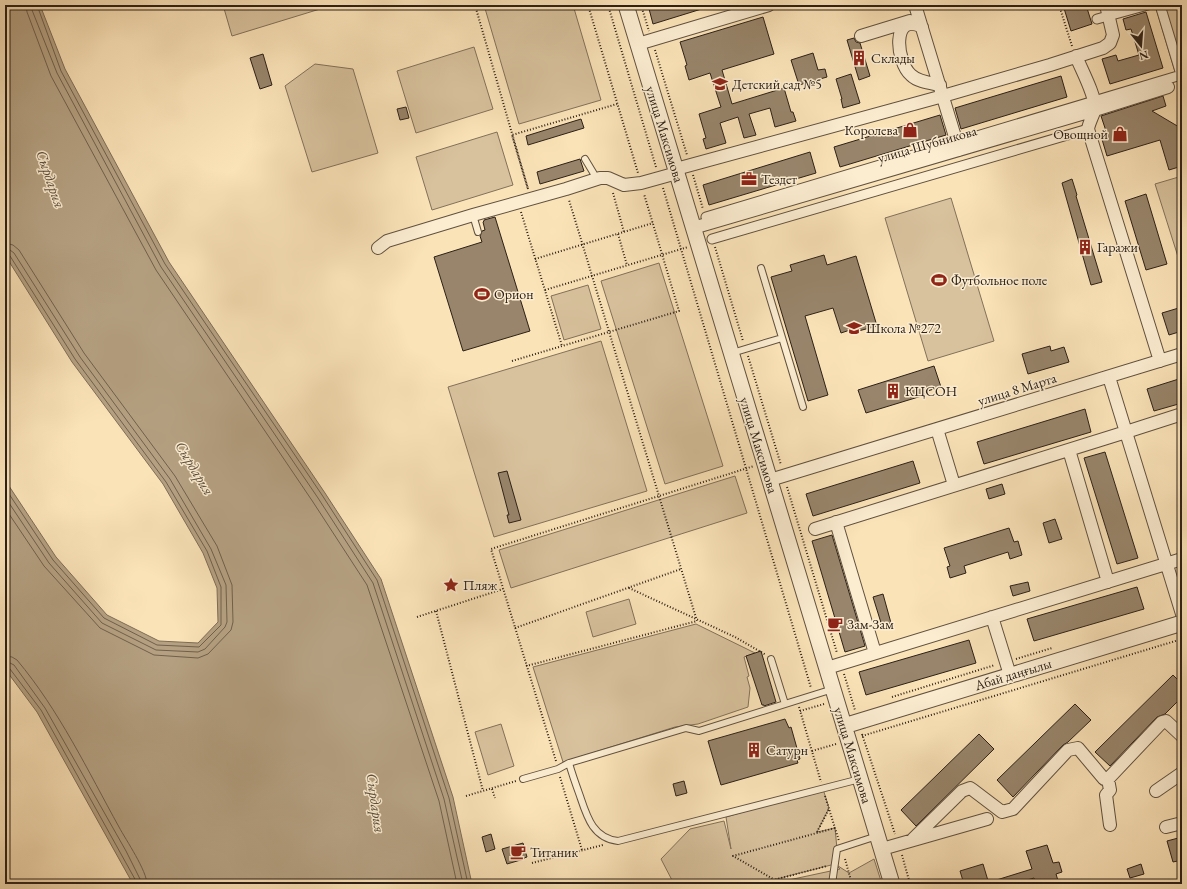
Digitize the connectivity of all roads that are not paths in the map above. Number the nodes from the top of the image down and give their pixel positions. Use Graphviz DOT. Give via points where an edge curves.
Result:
graph roads {
  1 [pos="626,5"];
  2 [pos="769,5"];
  3 [pos="1148,5"];
  4 [pos="1160,5"];
  5 [pos="1107,10"];
  6 [pos="919,16"];
  7 [pos="1097,19"];
  8 [pos="861,36"];
  9 [pos="645,42"];
  10 [pos="1076,56"];
  11 [pos="1181,77"];
  12 [pos="1168,87"];
  13 [pos="941,90"];
  14 [pos="1094,105"];
  15 [pos="1088,129"];
  16 [pos="958,146"];
  17 [pos="585,159"];
  18 [pos="681,169"];
  19 [pos="603,179"];
  20 [pos="473,215"];
  21 [pos="706,218"];
  22 [pos="693,228"];
  23 [pos="478,232"];
  24 [pos="712,239"];
  25 [pos="378,248"];
  26 [pos="761,268"];
  27 [pos="782,338"];
  28 [pos="738,351"];
  29 [pos="1182,354"];
  30 [pos="1160,361"];
  31 [pos="1109,377"];
  32 [pos="803,407"];
  33 [pos="1182,414"];
  34 [pos="937,429"];
  35 [pos="1126,432"];
  36 [pos="1069,450"];
  37 [pos="777,478"];
  38 [pos="954,485"];
  39 [pos="836,522"];
  40 [pos="815,528"];
  41 [pos="1182,559"];
  42 [pos="1167,564"];
  43 [pos="1108,582"];
  44 [pos="1182,614"];
  45 [pos="992,617"];
  46 [pos="1182,623"];
  47 [pos="875,653"];
  48 [pos="771,659"];
  49 [pos="834,666"];
  50 [pos="1010,675"];
  51 [pos="833,689"];
  52 [pos="785,704"];
  53 [pos="853,731"];
  54 [pos="1182,736"];
  55 [pos="569,763"];
  56 [pos="1182,773"];
  57 [pos="523,779"];
  58 [pos="860,779"];
  59 [pos="1108,779"];
  60 [pos="1156,791"];
  61 [pos="987,819"];
  62 [pos="1182,823"];
  63 [pos="1110,825"];
  64 [pos="1166,827"];
  65 [pos="912,839"];
  66 [pos="880,842"];
  67 [pos="832,884"];
  68 [pos="892,884"];
  1 -- 9 [label="street, улица Максимова"];
  2 -- 9 [label="street"];
  3 -- 5 [label="street"];
  4 -- 11 [label="street"];
  5 -- 7 [label="street"];
  5 -- 10 [label="street" via="1113,35 1110,43"];
  6 -- 8 [label="street" via="914,20"];
  6 -- 13 [label="street"];
  6 -- 13 [label="street" via="917,25 910,24 900,32 898,45 907,71 919,80"];
  9 -- 18 [label="street, улица Максимова"];
  10 -- 13 [label="street"];
  10 -- 14 [label="street"];
  11 -- 14 [label="street"];
  12 -- 14 [label="street, улица Шубникова"];
  13 -- 16 [label="street"];
  13 -- 18 [label="street"];
  14 -- 15 [label="street"];
  14 -- 16 [label="street, улица Шубникова"];
  15 -- 24 [label="street"];
  15 -- 30 [label="street"];
  16 -- 21 [label="street"];
  16 -- 22 [label="street, улица Шубникова"];
  17 -- 19 [label="lane"];
  18 -- 19 [label="street" via="641,183 624,185"];
  18 -- 22 [label="street, улица Максимова"];
  19 -- 20 [label="street"];
  20 -- 23 [label="lane"];
  20 -- 25 [label="street" via="387,241"];
  22 -- 28 [label="street, улица Максимова"];
  26 -- 27 [label="lane"];
  27 -- 28 [label="lane"];
  27 -- 32 [label="lane"];
  28 -- 37 [label="street, улица Максимова" via="765,463"];
  29 -- 30 [label="street, улица 8 Марта"];
  30 -- 31 [label="street, улица 8 Марта"];
  31 -- 34 [label="street, улица 8 Марта"];
  31 -- 35 [label="street"];
  33 -- 35 [label="street"];
  34 -- 37 [label="street, улица 8 Марта"];
  34 -- 38 [label="street"];
  35 -- 36 [label="street"];
  35 -- 42 [label="street"];
  36 -- 38 [label="street"];
  36 -- 43 [label="street"];
  37 -- 49 [label="street, улица Максимова"];
  38 -- 39 [label="street"];
  39 -- 40 [label="street"];
  39 -- 47 [label="street"];
  41 -- 42 [label="street"];
  42 -- 43 [label="street"];
  42 -- 44 [label="street"];
  43 -- 45 [label="street"];
  45 -- 47 [label="street"];
  45 -- 50 [label="street"];
  46 -- 50 [label="street, Абай даңғылы"];
  47 -- 49 [label="street"];
  48 -- 52 [label="lane"];
  49 -- 51 [label="street, улица Максимова"];
  50 -- 53 [label="street, Абай даңғылы"];
  51 -- 52 [label="lane"];
  51 -- 53 [label="street, улица Максимова"];
  52 -- 55 [label="lane" via="699,730 686,728"];
  53 -- 58 [label="street, улица Максимова"];
  54 -- 59 [label="street" via="1169,723 1162,722"];
  55 -- 57 [label="lane" via="558,769"];
  55 -- 58 [label="lane" via="589,823 600,835 618,841"];
  56 -- 60 [label="street"];
  58 -- 66 [label="street, улица Максимова"];
  59 -- 63 [label="street" via="1110,790 1106,795"];
  59 -- 65 [label="street" via="1104,779 1078,748 1073,748 1068,750 1013,810 1002,812 970,788 962,791"];
  61 -- 65 [label="street"];
  62 -- 64 [label="street"];
  65 -- 66 [label="street" via="899,845"];
  66 -- 67 [label="lane" via="837,849"];
  66 -- 68 [label="street, улица Максимова"];
}
